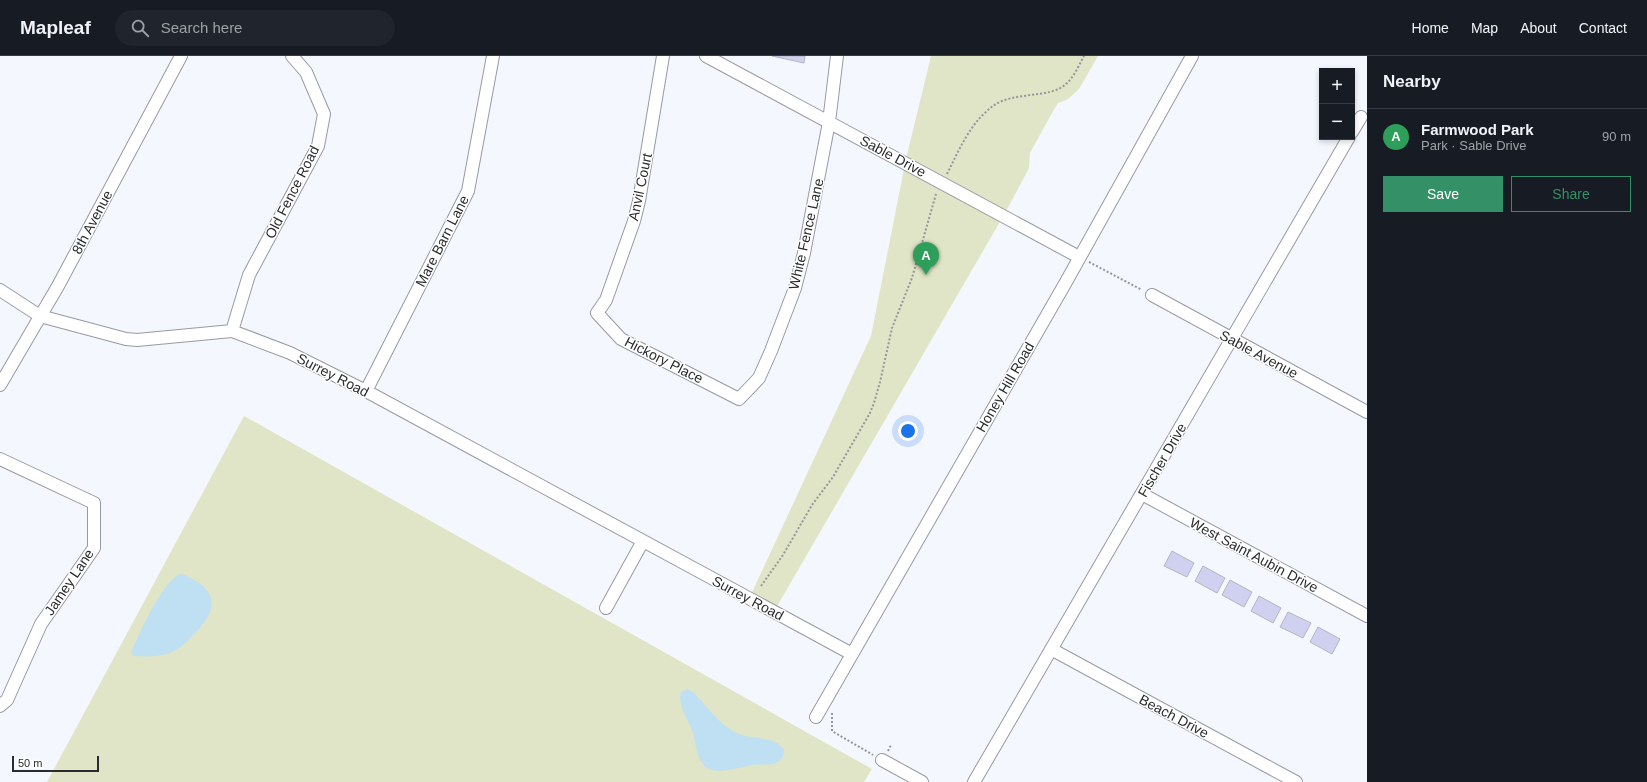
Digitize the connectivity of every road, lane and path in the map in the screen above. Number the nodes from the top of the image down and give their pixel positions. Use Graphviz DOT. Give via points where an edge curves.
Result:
graph roads {
  1 [pos="181,56"];
  2 [pos="292,56"];
  3 [pos="493,56"];
  4 [pos="663,56"];
  5 [pos="706,56"];
  6 [pos="837,56"];
  7 [pos="1084,56"];
  8 [pos="1192,56"];
  9 [pos="1361,117"];
  10 [pos="829,122"];
  11 [pos="1355,127"];
  12 [pos="1347,140"];
  13 [pos="949,170"];
  14 [pos="934,198"];
  15 [pos="1080,257"];
  16 [pos="0,290"];
  17 [pos="1152,295"];
  18 [pos="597,312"];
  19 [pos="40,316"];
  20 [pos="232,331"];
  21 [pos="1232,339"];
  22 [pos="0,385"];
  23 [pos="366,391"];
  24 [pos="739,398"];
  25 [pos="1367,412"];
  26 [pos="0,459"];
  27 [pos="1142,494"];
  28 [pos="643,541"];
  29 [pos="761,586"];
  30 [pos="606,608"];
  31 [pos="1367,616"];
  32 [pos="1051,649"];
  33 [pos="852,654"];
  34 [pos="0,706"];
  35 [pos="832,712"];
  36 [pos="816,717"];
  37 [pos="882,760"];
  38 [pos="922,782"];
  39 [pos="974,782"];
  40 [pos="1296,782"];
  1 -- 19 [label="street, 8th Avenue"];
  2 -- 20 [label="street, Old Fence Road" via="306,72 324,114 318,146 249,275"];
  3 -- 23 [label="street, Mare Barn Lane" via="468,191"];
  4 -- 18 [label="street, Anvil Court" via="634,221 606,300"];
  5 -- 10 [label="street, Sable Drive"];
  6 -- 10 [label="street, White Fence Lane"];
  7 -- 13 [label="path" via="1065,85 1054,90 1008,99 994,105 983,114 974,124"];
  8 -- 15 [label="street, Honey Hill Road"];
  9 -- 11 [label="street"];
  10 -- 15 [label="street, Sable Drive"];
  10 -- 24 [label="street, White Fence Lane" via="795,288 759,378"];
  12 -- 21 [label="street, Fischer Drive"];
  14 -- 29 [label="path" via="912,278 892,328 872,408 833,477 812,505 783,555"];
  15 -- 17 [label="path"];
  15 -- 33 [label="street, Honey Hill Road"];
  16 -- 19 [label="street, Surrey Road"];
  17 -- 21 [label="street, Sable Avenue"];
  18 -- 24 [label="street, Hickory Place" via="621,339"];
  19 -- 20 [label="street, Surrey Road" via="137,340"];
  19 -- 22 [label="street, 8th Avenue"];
  20 -- 23 [label="street, Surrey Road" via="290,353"];
  21 -- 25 [label="street, Sable Avenue"];
  21 -- 27 [label="street, Fischer Drive"];
  23 -- 28 [label="street, Surrey Road"];
  26 -- 34 [label="street, Jamey Lane" via="94,503 94,548 44,619 6,700"];
  27 -- 31 [label="street, West Saint Aubin Drive"];
  27 -- 32 [label="street, Fischer Drive"];
  28 -- 30 [label="street"];
  28 -- 33 [label="street, Surrey Road"];
  32 -- 39 [label="street, Fischer Drive"];
  32 -- 40 [label="street, Beach Drive"];
  33 -- 36 [label="street, Honey Hill Road"];
  35 -- 37 [label="path" via="832,731"];
  37 -- 38 [label="street"];
}
